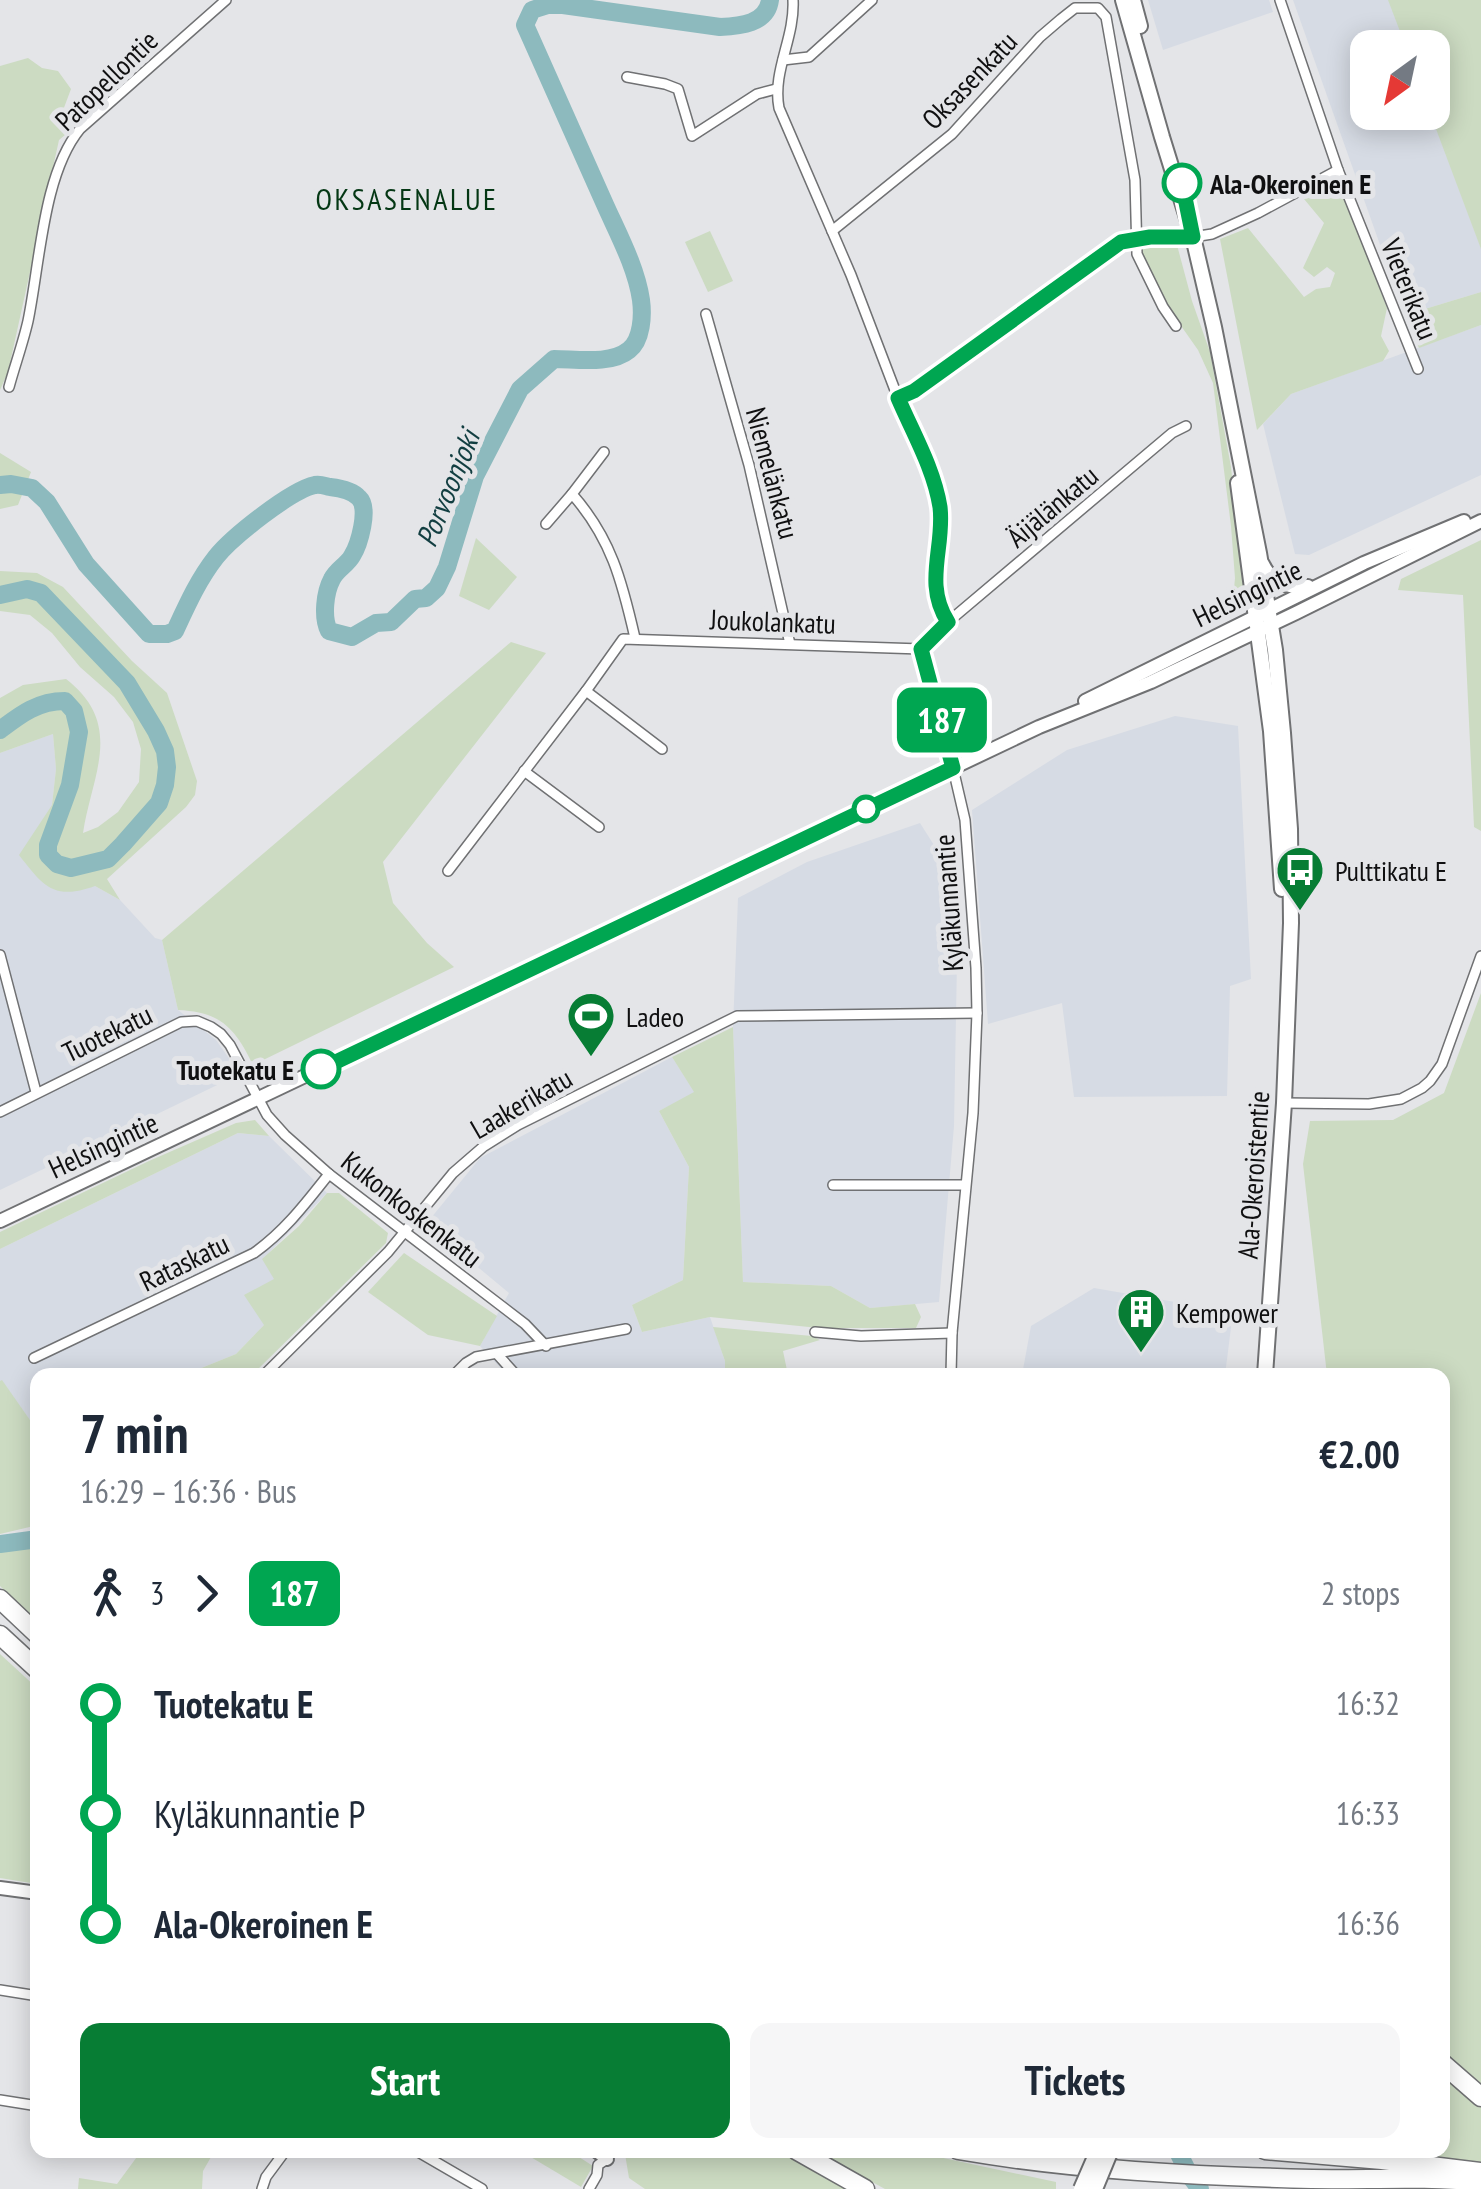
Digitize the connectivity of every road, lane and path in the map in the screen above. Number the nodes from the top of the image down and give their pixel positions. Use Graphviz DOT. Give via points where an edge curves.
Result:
graph roads {
  1 [pos="226,0"];
  2 [pos="793,0"];
  3 [pos="872,0"];
  4 [pos="1123,0"];
  5 [pos="1133,0"];
  6 [pos="1280,0"];
  7 [pos="783,60"];
  8 [pos="627,77"];
  9 [pos="776,89"];
  10 [pos="1338,170"];
  11 [pos="832,231"];
  12 [pos="1192,234"];
  13 [pos="1135,239"];
  14 [pos="706,314"];
  15 [pos="1176,326"];
  16 [pos="1418,370"];
  17 [pos="9,388"];
  18 [pos="898,398"];
  19 [pos="1186,426"];
  20 [pos="604,452"];
  21 [pos="1240,462"];
  22 [pos="572,494"];
  23 [pos="1481,517"];
  24 [pos="546,524"];
  25 [pos="1259,553"];
  26 [pos="1330,580"];
  27 [pos="1263,621"];
  28 [pos="948,622"];
  29 [pos="635,638"];
  30 [pos="790,644"];
  31 [pos="921,649"];
  32 [pos="586,691"];
  33 [pos="662,749"];
  34 [pos="953,768"];
  35 [pos="524,771"];
  36 [pos="599,827"];
  37 [pos="448,871"];
  38 [pos="0,955"];
  39 [pos="1481,956"];
  40 [pos="977,1013"];
  41 [pos="36,1092"];
  42 [pos="258,1100"];
  43 [pos="1284,1103"];
  44 [pos="0,1112"];
  45 [pos="329,1174"];
  46 [pos="833,1185"];
  47 [pos="965,1186"];
  48 [pos="0,1221"];
  49 [pos="405,1234"];
  50 [pos="626,1329"];
  51 [pos="814,1332"];
  52 [pos="952,1332"];
  53 [pos="546,1346"];
  54 [pos="498,1355"];
  55 [pos="34,1358"];
  56 [pos="271,1368"];
  57 [pos="461,1368"];
  58 [pos="510,1368"];
  59 [pos="951,1368"];
  60 [pos="1266,1368"];
  61 [pos="0,1599"];
  62 [pos="0,1610"];
  63 [pos="30,1627"];
  64 [pos="0,1635"];
  65 [pos="30,1637"];
  66 [pos="0,1644"];
  67 [pos="30,1664"];
  68 [pos="30,1666"];
  69 [pos="0,1888"];
  70 [pos="30,1892"];
  71 [pos="0,1990"];
  72 [pos="30,1995"];
  73 [pos="1450,2070"];
  74 [pos="1481,2096"];
  75 [pos="0,2100"];
  76 [pos="30,2105"];
  77 [pos="280,2158"];
  78 [pos="430,2158"];
  79 [pos="600,2158"];
  80 [pos="810,2158"];
  81 [pos="1014,2158"];
  82 [pos="1094,2158"];
  83 [pos="1108,2158"];
  84 [pos="1352,2158"];
  85 [pos="1481,2172"];
  86 [pos="1481,2182"];
  87 [pos="262,2189"];
  88 [pos="482,2189"];
  89 [pos="589,2189"];
  90 [pos="865,2189"];
  91 [pos="1080,2189"];
  92 [pos="1094,2189"];
  1 -- 17 [label="street, Patopellontie" via="68,142 54,178"];
  2 -- 7 [label="street"];
  3 -- 7 [label="street" via="809,57"];
  4 -- 12 [label="main road"];
  5 -- 12 [label="main road"];
  6 -- 10 [label="street, Vieterikatu"];
  7 -- 9 [label="street"];
  8 -- 9 [label="street" via="678,89 692,136"];
  9 -- 11 [label="street"];
  10 -- 12 [label="street" via="1239,223"];
  10 -- 16 [label="street, Vieterikatu"];
  11 -- 13 [label="street, Oksasenkatu" via="952,134 1061,18 1088,7 1106,17 1135,180"];
  11 -- 18 [label="street"];
  12 -- 13 [label="street"];
  12 -- 21 [label="main road"];
  13 -- 15 [label="street" via="1146,278"];
  13 -- 18 [label="street" via="1109,248"];
  14 -- 30 [label="street, Niemelänkatu"];
  18 -- 28 [label="street" via="935,485 940,518 934,579"];
  19 -- 28 [label="street, Äijälänkatu"];
  20 -- 22 [label="street"];
  21 -- 25 [label="main road"];
  21 -- 27 [label="main road"];
  22 -- 24 [label="street"];
  22 -- 29 [label="street" via="606,542"];
  23 -- 26 [label="main road, Helsingintie"];
  23 -- 27 [label="main road, Helsingintie"];
  25 -- 26 [label="main road" via="1270,576 1286,586"];
  25 -- 27 [label="main road"];
  26 -- 27 [label="main road, Helsingintie"];
  27 -- 34 [label="main road, Helsingintie" via="1144,670"];
  27 -- 43 [label="main road, Ala-Okeroistentie" via="1287,979"];
  28 -- 31 [label="street"];
  29 -- 30 [label="street, Joukolankatu"];
  29 -- 32 [label="street, Joukolankatu" via="623,639"];
  30 -- 31 [label="street, Joukolankatu"];
  31 -- 34 [label="street, Kyläkunnantie"];
  32 -- 33 [label="street"];
  32 -- 35 [label="street"];
  34 -- 40 [label="street, Kyläkunnantie" via="965,820"];
  34 -- 42 [label="main road, Helsingintie"];
  35 -- 36 [label="street"];
  35 -- 37 [label="street"];
  38 -- 41 [label="street"];
  39 -- 43 [label="street" via="1442,1064 1422,1088 1388,1102"];
  40 -- 47 [label="street, Kyläkunnantie"];
  40 -- 49 [label="street, Laakerikatu" via="736,1016 484,1147"];
  41 -- 42 [label="street, Tuotekatu" via="181,1022 196,1021 230,1045"];
  41 -- 44 [label="street, Tuotekatu"];
  42 -- 45 [label="street, Kukonkoskenkatu"];
  42 -- 48 [label="main road, Helsingintie"];
  43 -- 60 [label="main road, Ala-Okeroistentie"];
  45 -- 49 [label="street, Kukonkoskenkatu"];
  45 -- 55 [label="street, Rataskatu" via="274,1239 254,1252"];
  46 -- 47 [label="street"];
  47 -- 52 [label="street, Kyläkunnantie"];
  49 -- 53 [label="street, Kukonkoskenkatu"];
  49 -- 56 [label="street, Laakerikatu"];
  50 -- 53 [label="street"];
  51 -- 52 [label="street"];
  52 -- 59 [label="street, Kyläkunnantie"];
  53 -- 54 [label="street"];
  54 -- 57 [label="street"];
  54 -- 58 [label="street"];
  61 -- 63 [label="highway"];
  62 -- 65 [label="highway"];
  64 -- 67 [label="highway"];
  66 -- 68 [label="highway"];
  69 -- 70 [label="main road"];
  71 -- 72 [label="street"];
  73 -- 74 [label="highway"];
  75 -- 76 [label="street"];
  77 -- 87 [label="street"];
  78 -- 88 [label="street"];
  79 -- 89 [label="street"];
  80 -- 90 [label="highway"];
  81 -- 86 [label="highway" via="1218,2176"];
  82 -- 91 [label="main road, bridge"];
  83 -- 92 [label="main road, bridge"];
  84 -- 85 [label="highway"];
}
